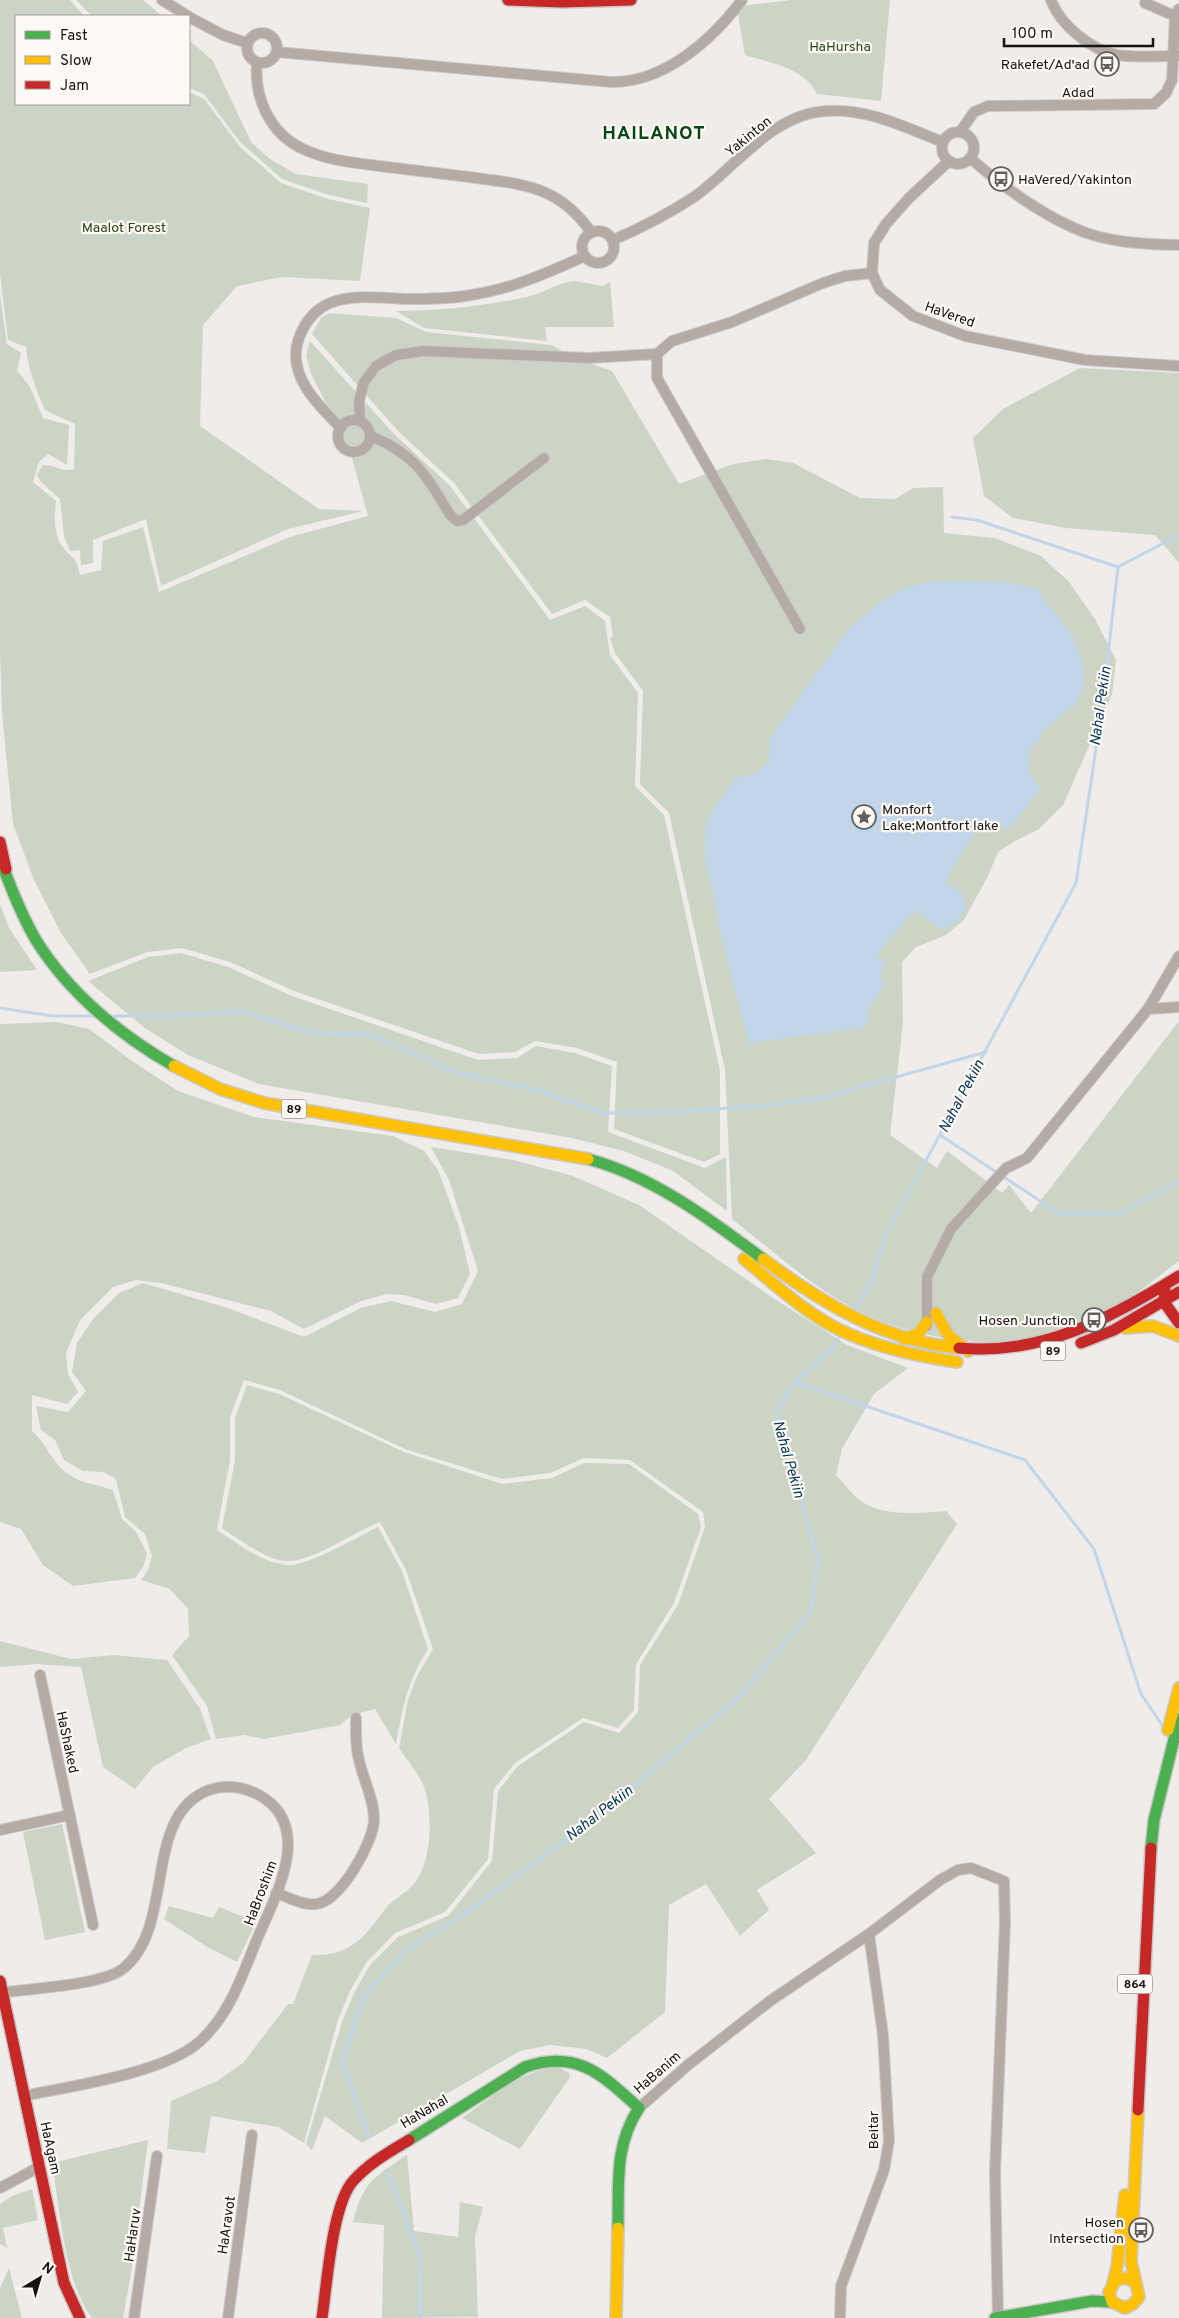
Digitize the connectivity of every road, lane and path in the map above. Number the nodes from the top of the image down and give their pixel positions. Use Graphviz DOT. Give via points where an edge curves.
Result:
graph roads {
  1 [pos="162,0"];
  2 [pos="508,0"];
  3 [pos="631,0"];
  4 [pos="742,0"];
  5 [pos="1051,0"];
  6 [pos="1145,3"];
  7 [pos="1177,12"];
  8 [pos="185,15"];
  9 [pos="190,18"];
  10 [pos="248,43"];
  11 [pos="277,52"];
  12 [pos="1176,56"];
  13 [pos="257,63"];
  14 [pos="960,132"];
  15 [pos="943,142"];
  16 [pos="970,158"];
  17 [pos="949,161"];
  18 [pos="591,232"];
  19 [pos="613,240"];
  20 [pos="1179,245"];
  21 [pos="585,256"];
  22 [pos="872,273"];
  23 [pos="657,354"];
  24 [pos="1179,366"];
  25 [pos="360,421"];
  26 [pos="341,428"];
  27 [pos="370,436"];
  28 [pos="544,458"];
  29 [pos="800,629"];
  30 [pos="0,842"];
  31 [pos="0,859"];
  32 [pos="10,887"];
  33 [pos="1179,956"];
  34 [pos="1179,1007"];
  35 [pos="1148,1009"];
  36 [pos="659,1189"];
  37 [pos="1179,1276"];
  38 [pos="1165,1286"];
  39 [pos="927,1287"];
  40 [pos="1178,1296"];
  41 [pos="1164,1302"];
  42 [pos="936,1314"];
  43 [pos="927,1322"];
  44 [pos="1179,1323"];
  45 [pos="1108,1332"];
  46 [pos="1179,1336"];
  47 [pos="904,1339"];
  48 [pos="932,1346"];
  49 [pos="1066,1348"];
  50 [pos="969,1356"];
  51 [pos="932,1359"];
  52 [pos="40,1675"];
  53 [pos="1179,1688"];
  54 [pos="356,1718"];
  55 [pos="1179,1719"];
  56 [pos="70,1815"];
  57 [pos="0,1830"];
  58 [pos="276,1893"];
  59 [pos="93,1926"];
  60 [pos="869,1934"];
  61 [pos="0,1981"];
  62 [pos="1,1993"];
  63 [pos="24,2096"];
  64 [pos="638,2108"];
  65 [pos="252,2135"];
  66 [pos="156,2156"];
  67 [pos="39,2167"];
  68 [pos="0,2188"];
  69 [pos="1135,2282"];
  70 [pos="1111,2285"];
  71 [pos="1092,2301"];
  72 [pos="1113,2303"];
  73 [pos="1133,2304"];
  74 [pos="80,2318"];
  75 [pos="134,2318"];
  76 [pos="228,2318"];
  77 [pos="322,2318"];
  78 [pos="616,2318"];
  79 [pos="840,2318"];
  80 [pos="997,2318"];
  81 [pos="1120,2318"];
  82 [pos="1130,2318"];
  1 -- 8 [label="street"];
  2 -- 3 [label="main road"];
  4 -- 11 [label="street" via="687,54 652,76 632,82"];
  5 -- 12 [label="street" via="1063,20 1087,41 1102,49 1125,55"];
  6 -- 7 [label="street"];
  7 -- 12 [label="street"];
  9 -- 10 [label="street"];
  10 -- 11 [label="street" via="256,34 267,34 275,40"];
  10 -- 13 [label="street" via="248,54"];
  11 -- 13 [label="street" via="271,61"];
  12 -- 14 [label="street, Adad" via="1172,80 1166,93 1154,104 988,106 974,112"];
  13 -- 18 [label="street" via="260,96 269,119 287,140 300,148 339,160 500,181 536,189 572,209"];
  14 -- 15 [label="street" via="948,135"];
  14 -- 16 [label="street" via="968,135 972,142"];
  15 -- 17 [label="street" via="942,150"];
  15 -- 19 [label="street, Yakinton" via="870,114 832,110 808,114 769,134 705,188 667,214"];
  16 -- 17 [label="street" via="960,163"];
  16 -- 20 [label="street" via="1037,208 1075,229 1109,239"];
  17 -- 22 [label="street" via="886,224 874,243"];
  18 -- 19 [label="street" via="604,232"];
  18 -- 21 [label="street" via="582,244"];
  19 -- 21 [label="street" via="614,253 605,262 593,262"];
  21 -- 26 [label="street" via="524,283 488,292 434,299 360,296 344,298 317,311 308,321 297,344 298,370 313,398"];
  22 -- 23 [label="street" via="823,283 737,320 672,341"];
  22 -- 24 [label="street, HaVered" via="880,290 913,316 965,336 1085,360"];
  23 -- 25 [label="street" via="589,358 424,351 402,353 385,360 369,373 359,400"];
  23 -- 29 [label="street" via="656,378"];
  25 -- 26 [label="street" via="350,421"];
  25 -- 27 [label="street"];
  26 -- 27 [label="street" via="340,442 349,450 363,449"];
  27 -- 28 [label="street" via="398,448 416,463 457,521 463,520"];
  30 -- 32 [label="main road, 89"];
  31 -- 32 [label="main road, 89"];
  32 -- 36 [label="main road, 89" via="37,943 72,986 110,1022 154,1053 220,1089 291,1108 562,1152 607,1164"];
  33 -- 35 [label="street"];
  34 -- 35 [label="street"];
  35 -- 39 [label="street" via="1027,1158 1006,1168 951,1229 927,1277"];
  36 -- 47 [label="main road, 89" via="706,1216 840,1312"];
  36 -- 51 [label="main road, 89" via="780,1288 836,1328 898,1352"];
  37 -- 38 [label="main road, 89"];
  38 -- 40 [label="main road"];
  38 -- 41 [label="main road"];
  38 -- 50 [label="main road, 89" via="1095,1325 1068,1335 1037,1345"];
  39 -- 42 [label="street"];
  39 -- 43 [label="street"];
  40 -- 41 [label="main road, 89"];
  41 -- 44 [label="main road"];
  41 -- 45 [label="main road, 89"];
  42 -- 48 [label="street"];
  42 -- 50 [label="main road" via="944,1332"];
  43 -- 47 [label="main road" via="921,1333"];
  43 -- 48 [label="street"];
  45 -- 46 [label="main road" via="1151,1325"];
  45 -- 49 [label="main road, 89"];
  47 -- 48 [label="main road, 89"];
  48 -- 50 [label="main road, 89"];
  48 -- 51 [label="street"];
  50 -- 51 [label="main road, 89"];
  52 -- 56 [label="street, HaShaked"];
  53 -- 70 [label="main road, 864" via="1153,1789 1139,1878 1130,2155 1117,2267"];
  54 -- 58 [label="street" via="356,1747 374,1821 364,1853 335,1894 322,1903 307,1904"];
  55 -- 69 [label="main road, 864" via="1154,1820 1148,1870 1131,2261"];
  56 -- 57 [label="street"];
  56 -- 59 [label="street, HaShaked"];
  58 -- 62 [label="street, HaBroshim" via="289,1851 281,1815 248,1790 221,1787 209,1790 190,1802 174,1827 150,1928 132,1960 122,1969 98,1979"];
  58 -- 63 [label="street, HaBroshim" via="235,1993 222,2015 198,2043 167,2062"];
  60 -- 64 [label="street, HaBanim" via="770,2001"];
  60 -- 79 [label="street, Beitar" via="883,2035 889,2141 884,2170 840,2286"];
  60 -- 80 [label="street, HaBanim" via="958,1870 971,1868 1004,1881 996,2172"];
  61 -- 62 [label="main road, HaAgam"];
  62 -- 63 [label="main road, HaAgam"];
  63 -- 67 [label="main road, HaAgam"];
  64 -- 77 [label="main road, HaNahal" via="593,2070 576,2063 546,2059 525,2066 388,2151 361,2171 344,2194 335,2224"];
  64 -- 78 [label="main road, HaBanim" via="625,2132 619,2162"];
  65 -- 76 [label="street, HaAravot"];
  66 -- 75 [label="street, HaHaruv"];
  67 -- 68 [label="street"];
  67 -- 74 [label="main road, HaAgam" via="64,2283"];
  69 -- 70 [label="main road" via="1121,2278"];
  69 -- 73 [label="main road" via="1139,2292"];
  70 -- 71 [label="main road" via="1102,2296"];
  70 -- 72 [label="main road"];
  71 -- 72 [label="main road"];
  71 -- 80 [label="main road"];
  72 -- 73 [label="main road" via="1125,2308"];
  72 -- 81 [label="main road"];
  73 -- 82 [label="main road"];
}
